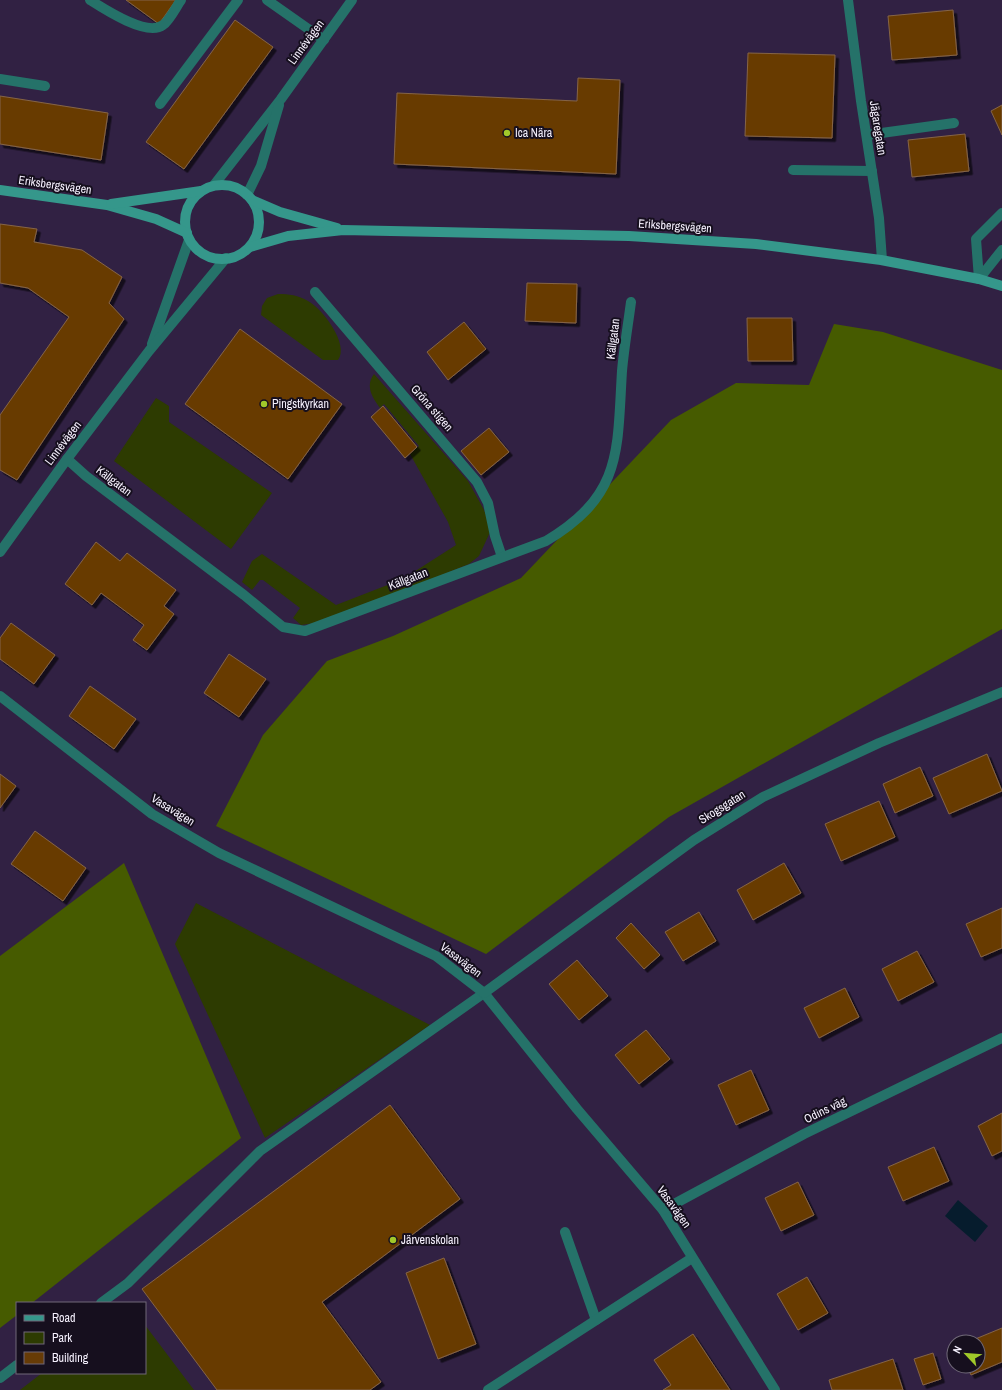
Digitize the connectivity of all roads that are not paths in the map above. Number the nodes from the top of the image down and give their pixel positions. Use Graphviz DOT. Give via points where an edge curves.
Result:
graph roads {
  1 [pos="90,0"];
  2 [pos="181,0"];
  3 [pos="238,0"];
  4 [pos="267,0"];
  5 [pos="352,0"];
  6 [pos="848,0"];
  7 [pos="324,40"];
  8 [pos="0,79"];
  9 [pos="45,86"];
  10 [pos="281,99"];
  11 [pos="160,104"];
  12 [pos="954,123"];
  13 [pos="867,135"];
  14 [pos="793,170"];
  15 [pos="872,171"];
  16 [pos="214,185"];
  17 [pos="0,190"];
  18 [pos="201,191"];
  19 [pos="250,198"];
  20 [pos="107,205"];
  21 [pos="1002,213"];
  22 [pos="343,230"];
  23 [pos="188,237"];
  24 [pos="250,247"];
  25 [pos="1002,250"];
  26 [pos="226,258"];
  27 [pos="882,260"];
  28 [pos="979,279"];
  29 [pos="1002,286"];
  30 [pos="315,292"];
  31 [pos="631,302"];
  32 [pos="150,351"];
  33 [pos="67,459"];
  34 [pos="0,552"];
  35 [pos="502,556"];
  36 [pos="1002,692"];
  37 [pos="0,696"];
  38 [pos="484,993"];
  39 [pos="1002,1038"];
  40 [pos="663,1210"];
  41 [pos="565,1232"];
  42 [pos="692,1258"];
  43 [pos="102,1302"];
  44 [pos="596,1320"];
  45 [pos="16,1366"];
  46 [pos="0,1378"];
  47 [pos="488,1390"];
  48 [pos="775,1390"];
  1 -- 2 [label="street" via="110,13 149,30 163,25"];
  3 -- 11 [label="street"];
  4 -- 7 [label="street"];
  5 -- 7 [label="street, Linnévägen"];
  6 -- 13 [label="street, Jägaregatan"];
  7 -- 10 [label="street, Linnévägen"];
  8 -- 9 [label="street"];
  10 -- 16 [label="street, Linnévägen"];
  10 -- 19 [label="street, Linnévägen"];
  12 -- 13 [label="street"];
  13 -- 15 [label="street, Jägaregatan"];
  14 -- 15 [label="street"];
  15 -- 27 [label="street, Jägaregatan"];
  16 -- 18 [label="main road"];
  16 -- 19 [label="main road" via="234,186"];
  17 -- 20 [label="main road, Eriksbergsvägen"];
  18 -- 20 [label="main road, Eriksbergsvägen"];
  18 -- 23 [label="main road" via="189,205 186,216"];
  19 -- 22 [label="main road, Eriksbergsvägen" via="280,212"];
  19 -- 24 [label="main road" via="258,211 260,223 257,236"];
  20 -- 23 [label="main road, Eriksbergsvägen" via="156,219"];
  21 -- 28 [label="street" via="976,239"];
  22 -- 24 [label="main road, Eriksbergsvägen" via="288,236"];
  22 -- 27 [label="main road, Eriksbergsvägen" via="629,236 756,244"];
  23 -- 26 [label="main road" via="199,251 207,256"];
  23 -- 32 [label="street, Linnévägen"];
  24 -- 26 [label="main road" via="239,255"];
  25 -- 28 [label="street"];
  26 -- 32 [label="street, Linnévägen"];
  27 -- 28 [label="main road, Eriksbergsvägen"];
  28 -- 29 [label="main road, Eriksbergsvägen"];
  30 -- 35 [label="street, Gröna stigen" via="477,482 488,503"];
  31 -- 35 [label="street, Källgatan" via="622,370 618,441 613,468 596,498 582,516 567,529 546,541"];
  32 -- 33 [label="street, Linnévägen"];
  33 -- 34 [label="street, Linnévägen"];
  33 -- 35 [label="street, Källgatan" via="283,627 305,632"];
  36 -- 38 [label="street, Skogsgatan" via="879,743 763,797 694,840"];
  37 -- 38 [label="street, Vasavägen" via="152,814 226,856 436,956"];
  38 -- 40 [label="street, Vasavägen" via="577,1109"];
  38 -- 43 [label="street, Skogsgatan" via="260,1151 128,1283"];
  39 -- 40 [label="street, Odins väg" via="804,1134"];
  40 -- 42 [label="street, Vasavägen"];
  41 -- 44 [label="street"];
  42 -- 44 [label="street"];
  42 -- 48 [label="street, Vasavägen"];
  44 -- 47 [label="street"];
  45 -- 46 [label="street"];
}
